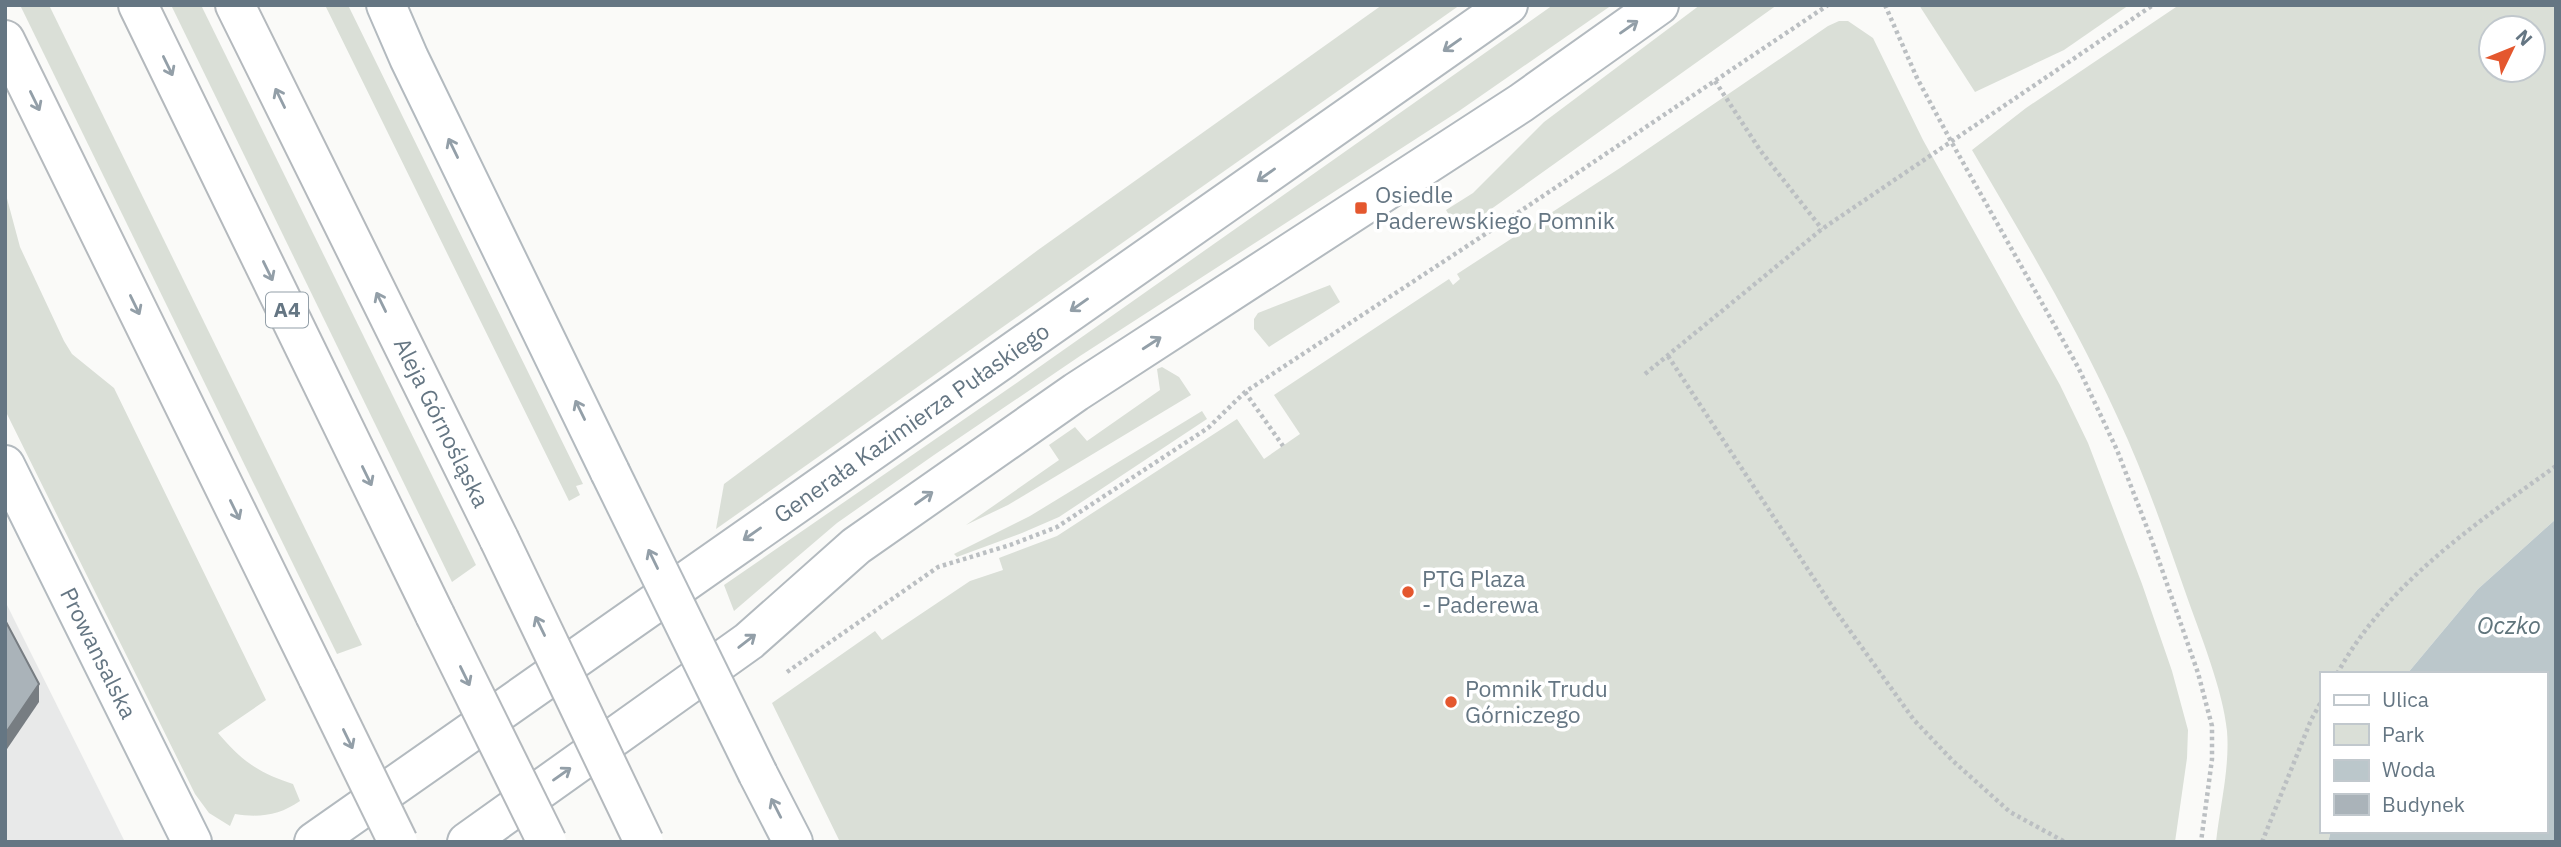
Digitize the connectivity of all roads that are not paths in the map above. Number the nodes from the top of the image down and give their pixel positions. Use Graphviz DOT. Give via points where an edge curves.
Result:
graph roads {
  1 [pos="138,5"];
  2 [pos="234,5"];
  3 [pos="386,5"];
  4 [pos="1508,5"];
  5 [pos="1659,5"];
  6 [pos="5,40"];
  7 [pos="5,465"];
  8 [pos="669,593"];
  9 [pos="192,842"];
  10 [pos="314,842"];
  11 [pos="398,842"];
  12 [pos="467,842"];
  13 [pos="547,842"];
  14 [pos="644,842"];
  15 [pos="793,842"];
  1 -- 13 [label="main road, A4, one-way, bridge"];
  14 -- 2 [label="main road, Aleja Górnośląska, one-way, bridge"];
  8 -- 3 [label="main road, one-way, bridge"];
  4 -- 8 [label="main road, Generała Kazimierza Pułaskiego, one-way"];
  12 -- 5 [label="main road, one-way" via="750,640 856,546 1076,392 1521,103"];
  6 -- 11 [label="main road, one-way, bridge"];
  7 -- 9 [label="main road, Prowansalska"];
  8 -- 10 [label="main road, Generała Kazimierza Pułaskiego"];
  15 -- 8 [label="main road, one-way, bridge"];
}
